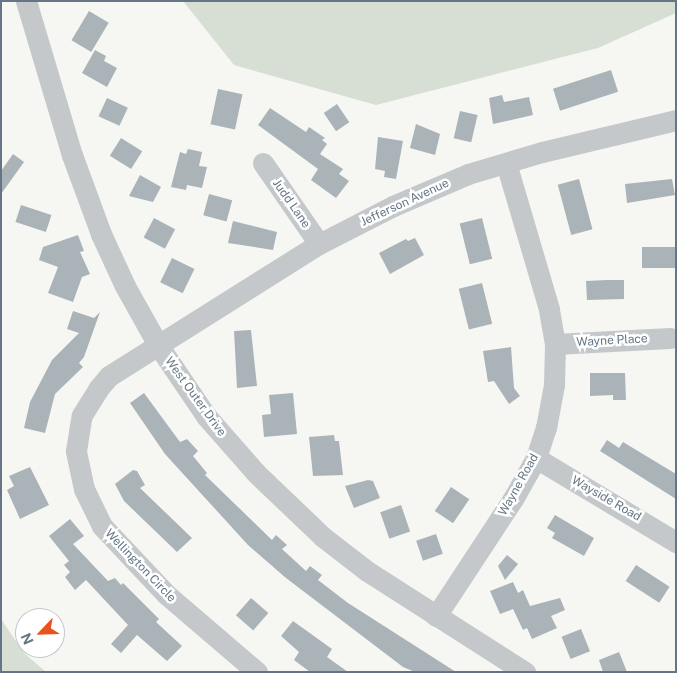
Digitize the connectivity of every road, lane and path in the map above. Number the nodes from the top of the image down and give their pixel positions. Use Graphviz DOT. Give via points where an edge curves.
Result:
graph roads {
  1 [pos="26,1"];
  2 [pos="676,120"];
  3 [pos="263,163"];
  4 [pos="506,163"];
  5 [pos="319,244"];
  6 [pos="670,338"];
  7 [pos="555,344"];
  8 [pos="158,345"];
  9 [pos="536,458"];
  10 [pos="676,542"];
  11 [pos="436,616"];
  12 [pos="257,672"];
  13 [pos="525,672"];
  1 -- 8 [label="street, West Outer Drive" via="72,155 101,234"];
  2 -- 4 [label="street, Jefferson Avenue" via="578,141"];
  3 -- 5 [label="street, Judd Lane"];
  4 -- 5 [label="street, Jefferson Avenue" via="419,194"];
  4 -- 7 [label="street, Wayne Road" via="541,280"];
  5 -- 8 [label="street, Jefferson Avenue"];
  6 -- 7 [label="street, Wayne Place"];
  7 -- 9 [label="street, Wayne Road" via="554,385 546,428"];
  8 -- 11 [label="street, West Outer Drive" via="206,416 280,497 367,571"];
  8 -- 12 [label="street, Wellington Circle" via="109,376 85,409 76,451 84,489 102,526 120,546 166,594"];
  9 -- 10 [label="street, Wayside Road"];
  9 -- 11 [label="street, Wayne Road" via="514,498"];
  11 -- 13 [label="street, West Outer Drive"];
}
